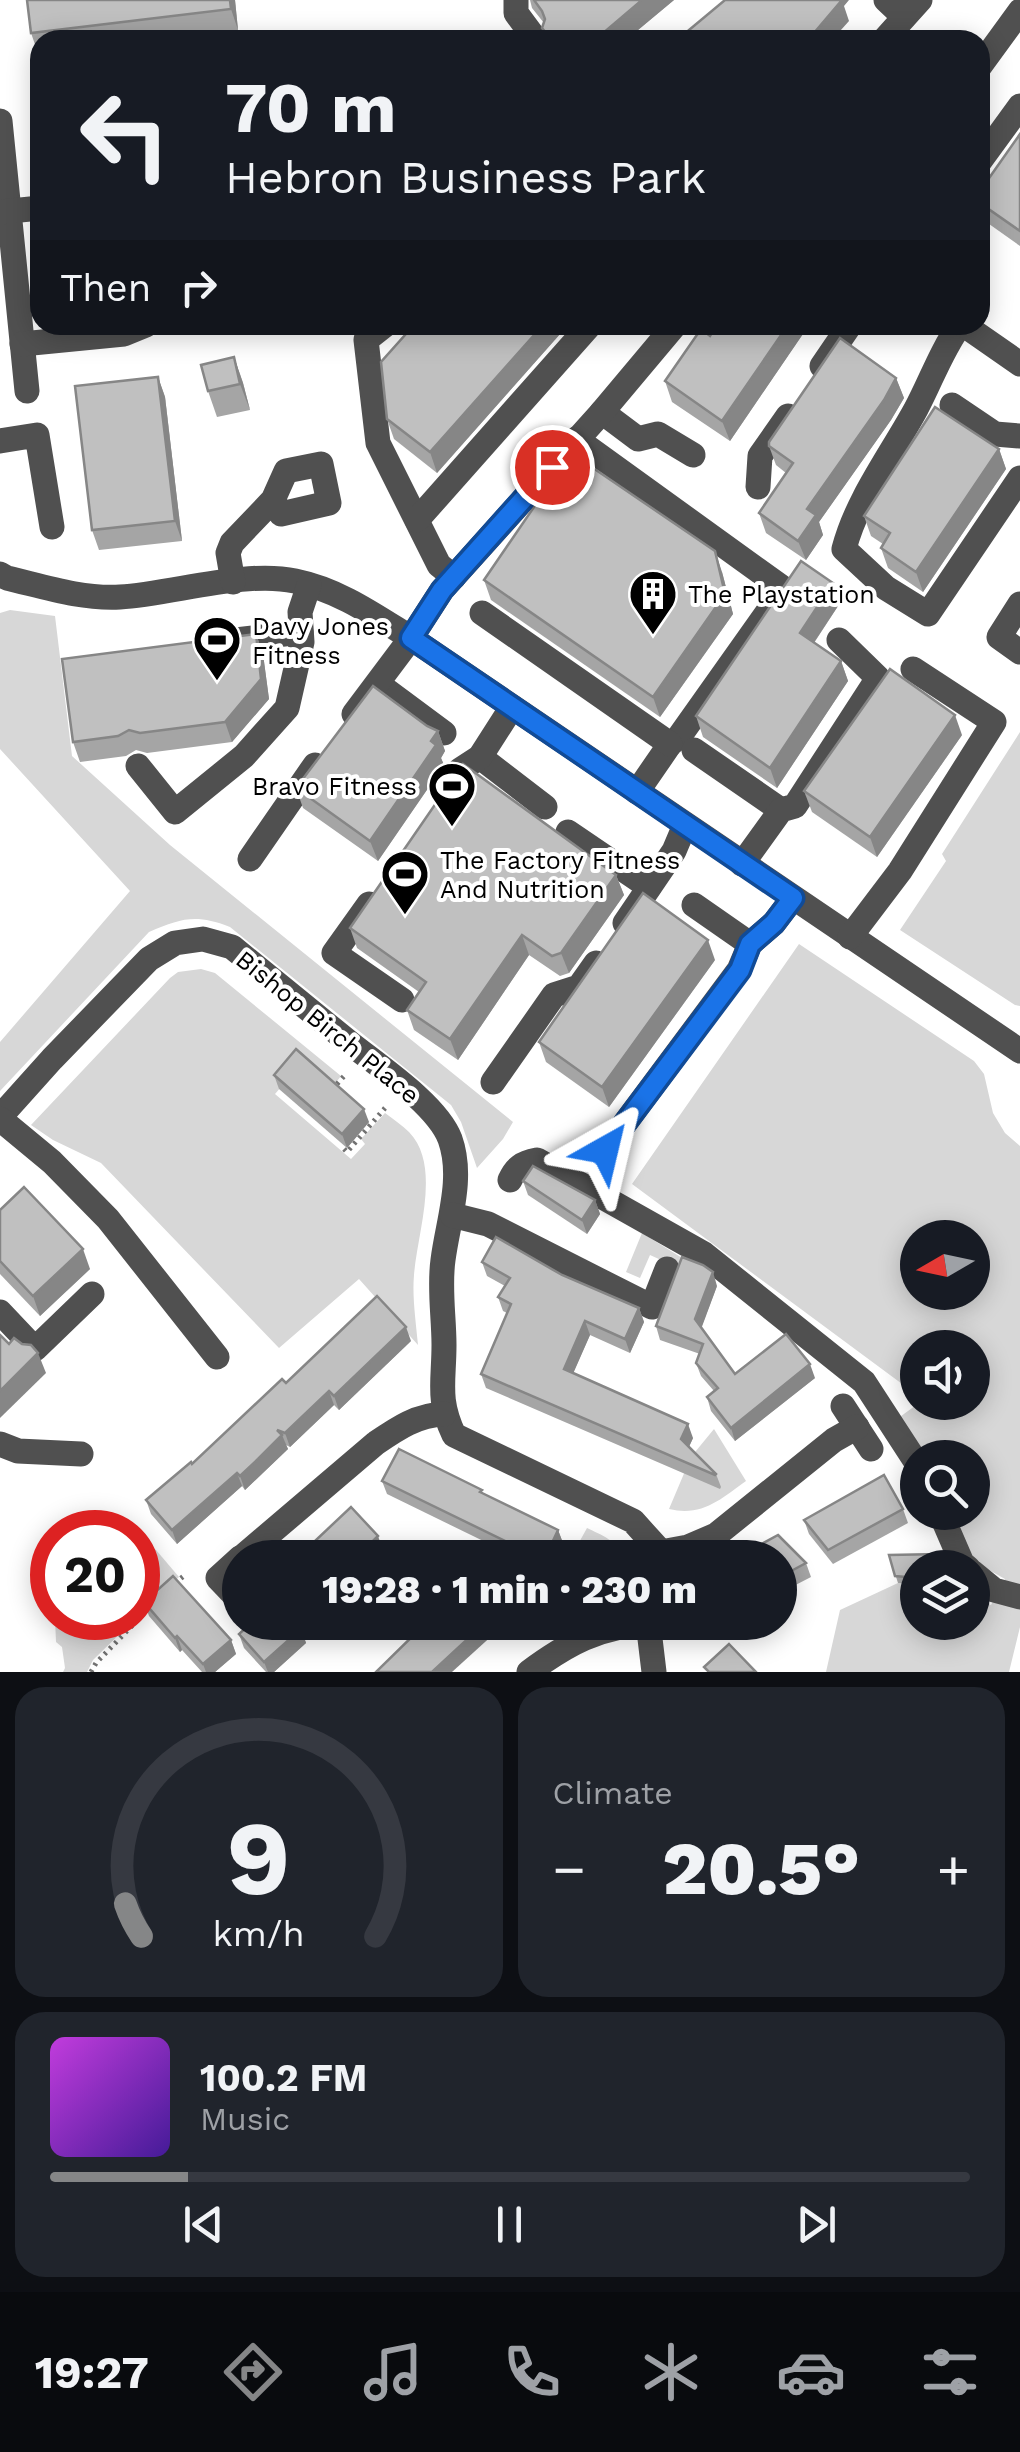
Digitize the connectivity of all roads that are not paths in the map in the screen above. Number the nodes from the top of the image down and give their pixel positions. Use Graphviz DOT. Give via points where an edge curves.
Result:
graph roads {
  1 [pos="516,0"];
  2 [pos="903,6"];
  3 [pos="1020,11"];
  4 [pos="529,30"];
  5 [pos="890,30"];
  6 [pos="990,52"];
  7 [pos="1020,106"];
  8 [pos="0,121"];
  9 [pos="990,147"];
  10 [pos="30,209"];
  11 [pos="4,211"];
  12 [pos="114,335"];
  13 [pos="372,335"];
  14 [pos="581,335"];
  15 [pos="667,335"];
  16 [pos="843,335"];
  17 [pos="954,335"];
  18 [pos="977,335"];
  19 [pos="22,344"];
  20 [pos="1020,364"];
  21 [pos="26,390"];
  22 [pos="952,405"];
  23 [pos="602,412"];
  24 [pos="1020,436"];
  25 [pos="576,440"];
  26 [pos="0,441"];
  27 [pos="694,455"];
  28 [pos="1020,478"];
  29 [pos="758,486"];
  30 [pos="273,500"];
  31 [pos="417,520"];
  32 [pos="52,527"];
  33 [pos="0,574"];
  34 [pos="454,577"];
  35 [pos="233,582"];
  36 [pos="309,585"];
  37 [pos="1020,604"];
  38 [pos="482,612"];
  39 [pos="301,632"];
  40 [pos="411,638"];
  41 [pos="839,640"];
  42 [pos="205,644"];
  43 [pos="1020,652"];
  44 [pos="912,670"];
  45 [pos="378,684"];
  46 [pos="512,707"];
  47 [pos="444,733"];
  48 [pos="682,747"];
  49 [pos="480,757"];
  50 [pos="138,766"];
  51 [pos="636,792"];
  52 [pos="546,808"];
  53 [pos="781,810"];
  54 [pos="429,816"];
  55 [pos="686,825"];
  56 [pos="568,832"];
  57 [pos="250,859"];
  58 [pos="742,864"];
  59 [pos="387,877"];
  60 [pos="649,888"];
  61 [pos="793,898"];
  62 [pos="694,905"];
  63 [pos="850,937"];
  64 [pos="750,944"];
  65 [pos="402,1000"];
  66 [pos="1020,1051"];
  67 [pos="492,1082"];
  68 [pos="0,1118"];
  69 [pos="605,1150"];
  70 [pos="510,1180"];
  71 [pos="452,1215"];
  72 [pos="666,1269"];
  73 [pos="92,1294"];
  74 [pos="0,1312"];
  75 [pos="217,1358"];
  76 [pos="444,1414"];
  77 [pos="857,1427"];
  78 [pos="902,1440"];
  79 [pos="0,1444"];
  80 [pos="82,1454"];
  81 [pos="261,1540"];
  82 [pos="648,1540"];
  83 [pos="704,1540"];
  84 [pos="990,1587"];
  85 [pos="1020,1597"];
  86 [pos="578,1640"];
  87 [pos="649,1640"];
  88 [pos="529,1672"];
  89 [pos="654,1672"];
  1 -- 4 [label="street" via="516,13"];
  2 -- 5 [label="street"];
  3 -- 6 [label="street"];
  7 -- 9 [label="street"];
  8 -- 11 [label="street"];
  10 -- 11 [label="street"];
  11 -- 19 [label="street"];
  12 -- 19 [label="street"];
  13 -- 31 [label="street" via="366,340 378,444"];
  14 -- 31 [label="street"];
  15 -- 23 [label="street"];
  16 -- 29 [label="street" via="760,456"];
  17 -- 28 [label="street" via="851,522 844,550 928,614"];
  18 -- 20 [label="street"];
  19 -- 21 [label="street"];
  22 -- 24 [label="street" via="995,434"];
  23 -- 25 [label="street"];
  23 -- 27 [label="street" via="638,439 658,434"];
  25 -- 34 [label="street"];
  25 -- 48 [label="street" via="784,589 679,738"];
  26 -- 32 [label="street" via="36,435"];
  30 -- 35 [label="street" via="232,543"];
  31 -- 34 [label="street" via="439,565"];
  33 -- 35 [label="street" via="77,596"];
  34 -- 40 [label="street"];
  35 -- 36 [label="street" via="263,578"];
  36 -- 39 [label="street"];
  36 -- 40 [label="street" via="343,596"];
  37 -- 43 [label="street" via="998,637"];
  38 -- 48 [label="street"];
  39 -- 42 [label="street"];
  39 -- 50 [label="street" via="287,708 244,756 175,812"];
  40 -- 45 [label="street"];
  40 -- 46 [label="street"];
  41 -- 53 [label="street" via="878,678 795,806"];
  44 -- 63 [label="street" via="994,722"];
  45 -- 47 [label="street"];
  45 -- 57 [label="street"];
  46 -- 49 [label="street"];
  46 -- 51 [label="street"];
  48 -- 51 [label="street"];
  48 -- 53 [label="street"];
  49 -- 52 [label="street"];
  49 -- 54 [label="street" via="460,770"];
  51 -- 55 [label="street"];
  53 -- 58 [label="street"];
  55 -- 58 [label="street"];
  55 -- 60 [label="street"];
  56 -- 60 [label="street"];
  58 -- 61 [label="street"];
  59 -- 65 [label="street" via="334,954"];
  60 -- 67 [label="street" via="579,988 554,995"];
  61 -- 63 [label="street"];
  61 -- 64 [label="street"];
  62 -- 64 [label="street"];
  63 -- 66 [label="street"];
  64 -- 69 [label="street" via="740,970"];
  68 -- 71 [label="street, Bishop Birch Place" via="149,959 175,943 203,939 232,947 436,1115 456,1164"];
  68 -- 75 [label="street" via="108,1219"];
  70 -- 78 [label="street" via="525,1162 536,1160 704,1254 864,1382"];
  71 -- 72 [label="street" via="488,1224 652,1306"];
  71 -- 76 [label="street, Bishop Birch Place" via="442,1262"];
  73 -- 74 [label="street" via="35,1348"];
  76 -- 81 [label="street" via="428,1415 376,1443"];
  76 -- 82 [label="street" via="454,1434 632,1521"];
  77 -- 83 [label="street"];
  79 -- 80 [label="street"];
  84 -- 85 [label="street"];
  86 -- 88 [label="street"];
  87 -- 89 [label="street"];
}
